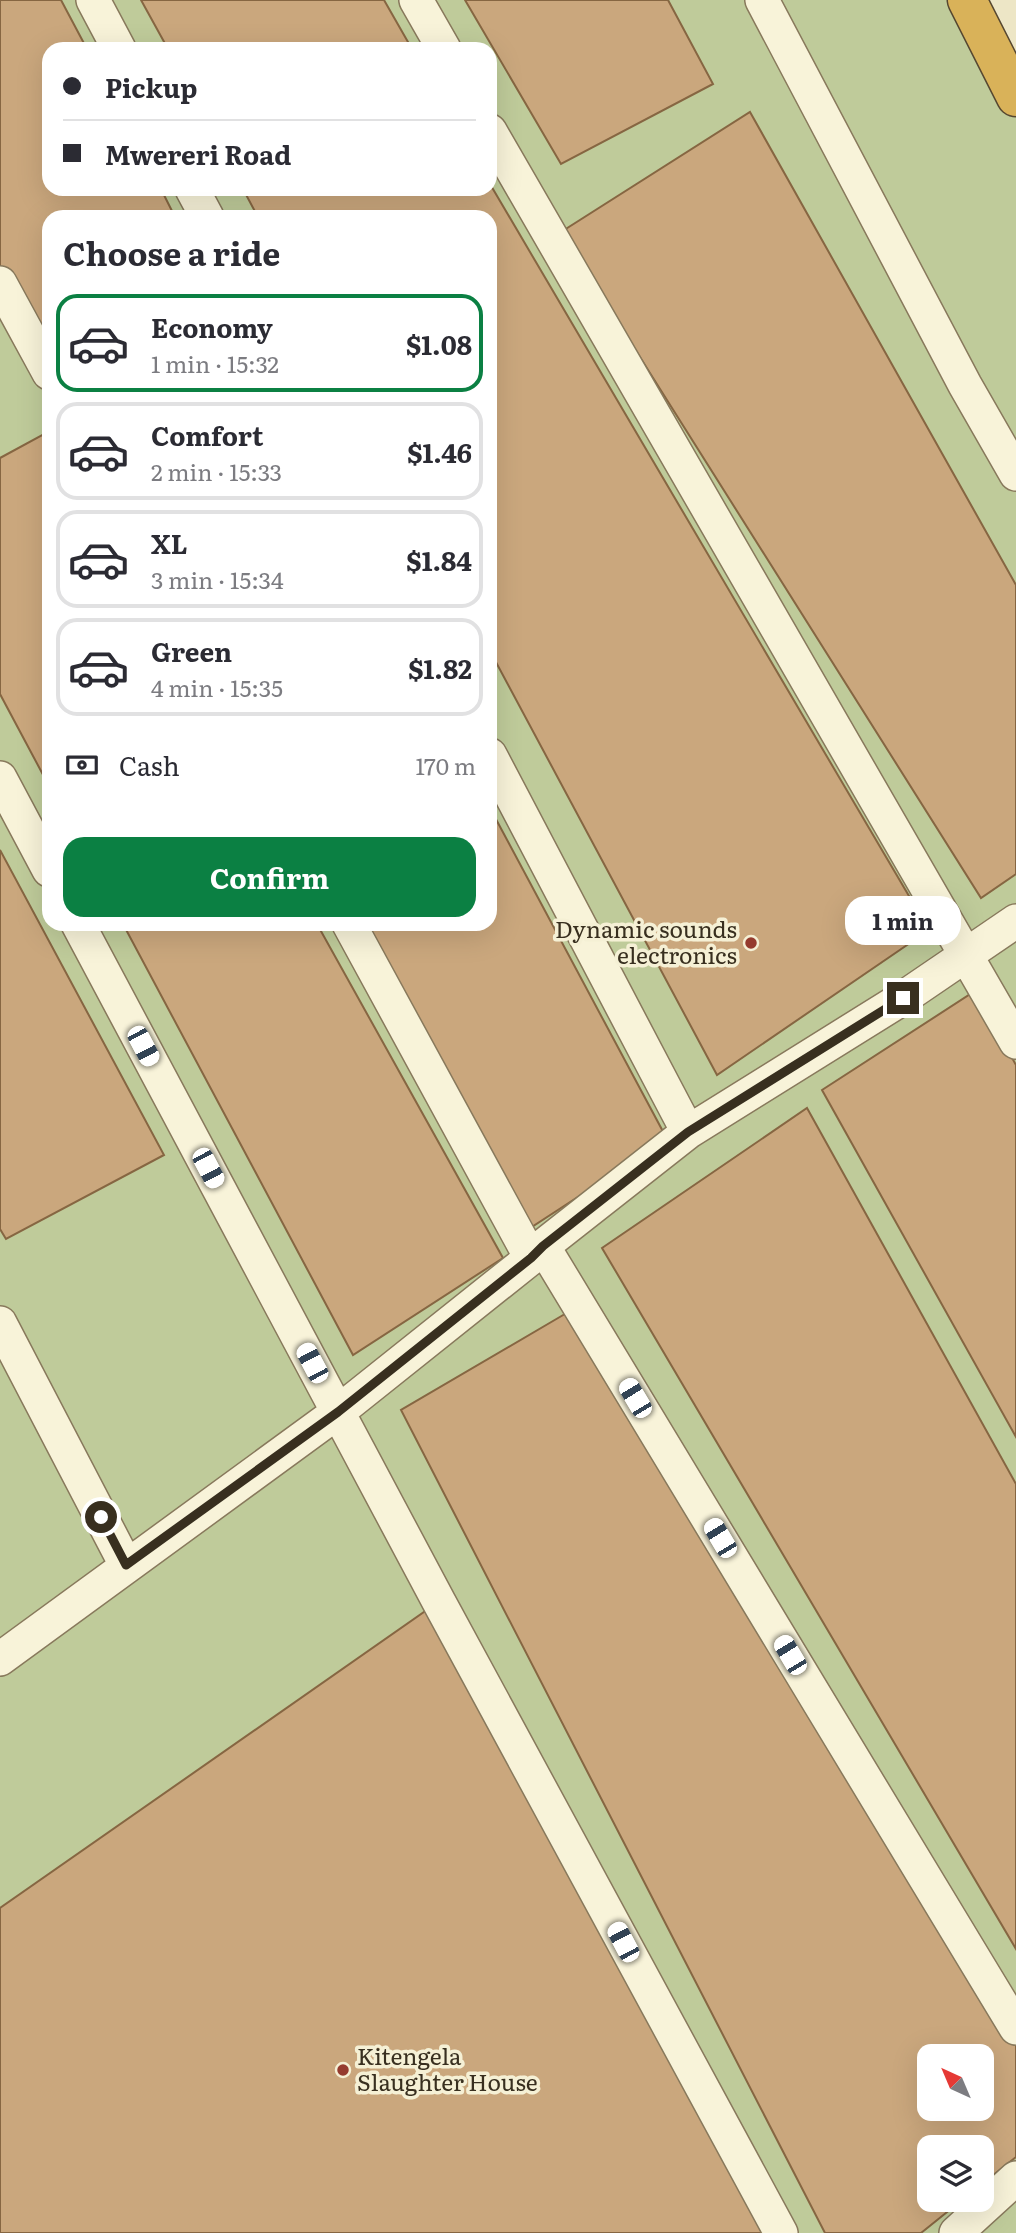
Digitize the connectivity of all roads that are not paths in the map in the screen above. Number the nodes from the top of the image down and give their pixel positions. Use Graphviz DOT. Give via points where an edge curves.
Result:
graph roads {
  1 [pos="93,0"];
  2 [pos="416,0"];
  3 [pos="762,0"];
  4 [pos="967,0"];
  5 [pos="115,42"];
  6 [pos="440,42"];
  7 [pos="1016,97"];
  8 [pos="497,143"];
  9 [pos="0,283"];
  10 [pos="42,360"];
  11 [pos="1016,474"];
  12 [pos="497,768"];
  13 [pos="0,778"];
  14 [pos="42,857"];
  15 [pos="1016,921"];
  16 [pos="82,931"];
  17 [pos="353,931"];
  18 [pos="966,956"];
  19 [pos="1016,1042"];
  20 [pos="688,1132"];
  21 [pos="537,1252"];
  22 [pos="0,1323"];
  23 [pos="338,1412"];
  24 [pos="126,1565"];
  25 [pos="0,1659"];
  26 [pos="1016,2028"];
  27 [pos="1016,2178"];
  28 [pos="780,2233"];
  29 [pos="956,2233"];
  1 -- 5 [label="street"];
  2 -- 6 [label="street"];
  3 -- 11 [label="street"];
  4 -- 7 [label="highway"];
  8 -- 18 [label="street"];
  9 -- 10 [label="street"];
  12 -- 20 [label="street"];
  13 -- 14 [label="street"];
  15 -- 18 [label="street"];
  16 -- 23 [label="street"];
  17 -- 21 [label="street"];
  18 -- 19 [label="street"];
  18 -- 20 [label="street"];
  20 -- 21 [label="street"];
  21 -- 23 [label="street"];
  21 -- 26 [label="street"];
  22 -- 24 [label="street"];
  23 -- 24 [label="street"];
  23 -- 28 [label="street"];
  24 -- 25 [label="street"];
  27 -- 29 [label="street"];
}
